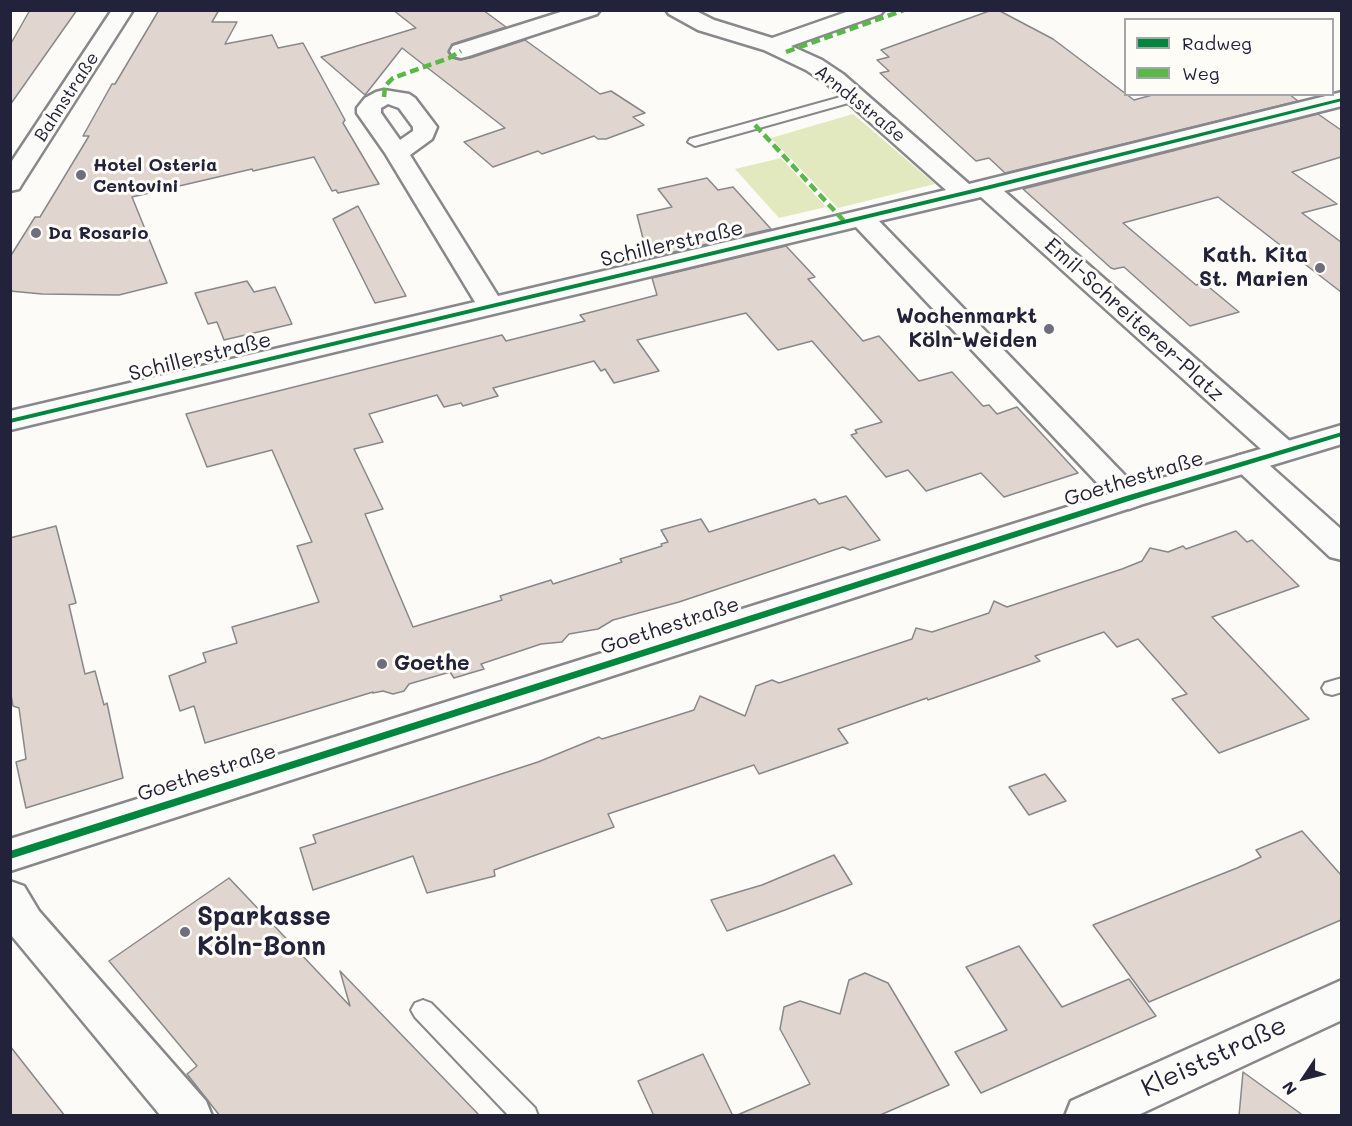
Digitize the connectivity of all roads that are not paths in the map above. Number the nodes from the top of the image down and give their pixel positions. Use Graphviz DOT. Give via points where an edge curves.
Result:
graph roads {
  1 [pos="123,10"];
  2 [pos="590,10"];
  3 [pos="676,10"];
  4 [pos="874,10"];
  5 [pos="772,45"];
  6 [pos="461,51"];
  7 [pos="855,97"];
  8 [pos="1341,99"];
  9 [pos="695,142"];
  10 [pos="397,153"];
  11 [pos="10,184"];
  12 [pos="975,191"];
  13 [pos="861,217"];
  14 [pos="491,306"];
  15 [pos="10,421"];
  16 [pos="1341,434"];
  17 [pos="1282,452"];
  18 [pos="1248,463"];
  19 [pos="1129,498"];
  20 [pos="1341,549"];
  21 [pos="10,855"];
  22 [pos="17,920"];
  23 [pos="1341,999"];
  24 [pos="423,1010"];
  25 [pos="190,1116"];
  26 [pos="526,1116"];
  27 [pos="1087,1116"];
  1 -- 11 [label="street, Bahnstraße"];
  2 -- 6 [label="street"];
  3 -- 5 [label="street, Arndtstraße" via="706,25"];
  4 -- 5 [label="street"];
  5 -- 7 [label="street, Arndtstraße" via="814,65"];
  7 -- 9 [label="lane"];
  7 -- 12 [label="street, Arndtstraße"];
  8 -- 12 [label="street, Schillerstraße"];
  10 -- 14 [label="street"];
  12 -- 13 [label="street, Schillerstraße"];
  12 -- 17 [label="street, Emil-Schreiterer-Platz"];
  13 -- 14 [label="street, Schillerstraße"];
  13 -- 19 [label="street"];
  14 -- 15 [label="street, Schillerstraße"];
  16 -- 17 [label="street, Goethestraße"];
  17 -- 18 [label="street, Goethestraße"];
  18 -- 19 [label="street, Goethestraße"];
  18 -- 20 [label="street"];
  19 -- 21 [label="street, Goethestraße"];
  22 -- 25 [label="street"];
  23 -- 27 [label="street, Kleiststraße"];
  24 -- 26 [label="lane"];
}
